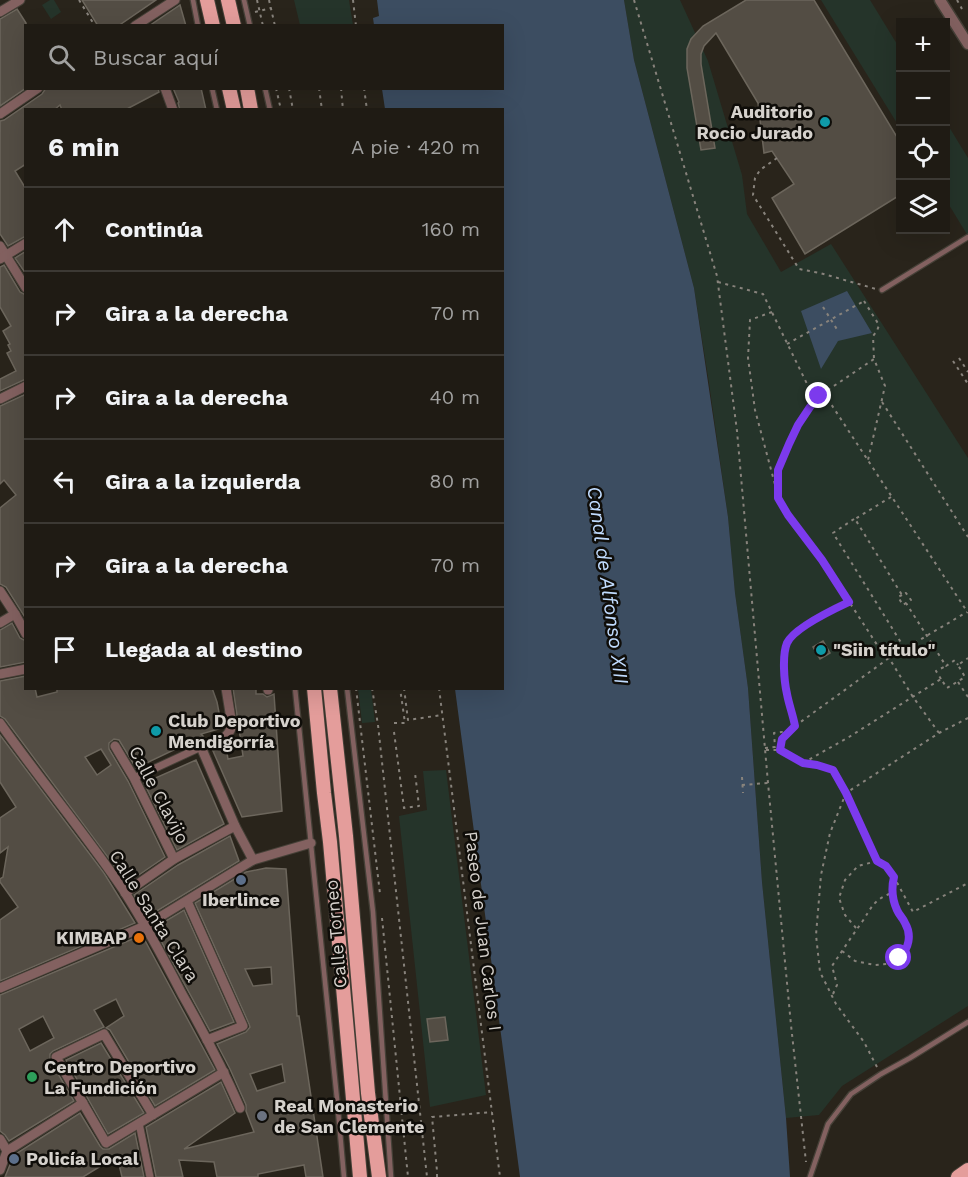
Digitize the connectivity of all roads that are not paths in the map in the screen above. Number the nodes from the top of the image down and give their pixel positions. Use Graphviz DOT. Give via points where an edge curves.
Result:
graph roads {
  1 [pos="20,0"];
  2 [pos="175,0"];
  3 [pos="193,0"];
  4 [pos="207,0"];
  5 [pos="228,0"];
  6 [pos="244,0"];
  7 [pos="940,0"];
  8 [pos="0,12"];
  9 [pos="138,24"];
  10 [pos="198,24"];
  11 [pos="213,24"];
  12 [pos="234,24"];
  13 [pos="250,24"];
  14 [pos="968,45"];
  15 [pos="35,90"];
  16 [pos="166,90"];
  17 [pos="212,90"];
  18 [pos="229,90"];
  19 [pos="247,90"];
  20 [pos="265,90"];
  21 [pos="172,108"];
  22 [pos="217,108"];
  23 [pos="234,108"];
  24 [pos="251,108"];
  25 [pos="270,108"];
  26 [pos="0,114"];
  27 [pos="968,237"];
  28 [pos="24,244"];
  29 [pos="0,246"];
  30 [pos="3,257"];
  31 [pos="24,285"];
  32 [pos="882,290"];
  33 [pos="24,387"];
  34 [pos="0,399"];
  35 [pos="0,591"];
  36 [pos="15,614"];
  37 [pos="0,623"];
  38 [pos="24,630"];
  39 [pos="24,669"];
  40 [pos="0,674"];
  41 [pos="226,690"];
  42 [pos="295,690"];
  43 [pos="314,690"];
  44 [pos="330,690"];
  45 [pos="347,690"];
  46 [pos="0,723"];
  47 [pos="115,746"];
  48 [pos="201,747"];
  49 [pos="134,778"];
  50 [pos="235,826"];
  51 [pos="311,843"];
  52 [pos="174,859"];
  53 [pos="253,860"];
  54 [pos="125,893"];
  55 [pos="187,901"];
  56 [pos="145,926"];
  57 [pos="0,988"];
  58 [pos="968,1022"];
  59 [pos="207,1040"];
  60 [pos="224,1072"];
  61 [pos="83,1103"];
  62 [pos="240,1107"];
  63 [pos="153,1114"];
  64 [pos="139,1123"];
  65 [pos="0,1139"];
  66 [pos="3,1152"];
  67 [pos="0,1170"];
  68 [pos="968,1170"];
  69 [pos="150,1177"];
  70 [pos="344,1177"];
  71 [pos="360,1177"];
  72 [pos="380,1177"];
  73 [pos="391,1177"];
  74 [pos="810,1177"];
  75 [pos="958,1177"];
  1 -- 8 [label="street"];
  2 -- 9 [label="street"];
  3 -- 10 [label="lane"];
  4 -- 11 [label="main road"];
  5 -- 12 [label="main road"];
  6 -- 13 [label="lane"];
  7 -- 14 [label="street"];
  15 -- 26 [label="street"];
  16 -- 21 [label="street"];
  17 -- 22 [label="lane"];
  18 -- 23 [label="main road"];
  19 -- 24 [label="main road"];
  20 -- 25 [label="lane"];
  27 -- 32 [label="lane"];
  28 -- 30 [label="street"];
  29 -- 30 [label="street"];
  30 -- 31 [label="street"];
  33 -- 34 [label="street"];
  35 -- 36 [label="street"];
  36 -- 37 [label="street"];
  36 -- 38 [label="street"];
  39 -- 40 [label="street"];
  41 -- 48 [label="street" via="230,733"];
  42 -- 51 [label="lane"];
  43 -- 71 [label="main road, Calle Torneo"];
  44 -- 72 [label="main road, Calle Torneo" via="368,1093"];
  45 -- 73 [label="lane" via="373,912"];
  46 -- 54 [label="street, Calle Santa Clara"];
  47 -- 49 [label="street, Calle Clavijo"];
  48 -- 49 [label="street"];
  48 -- 50 [label="street"];
  49 -- 52 [label="street, Calle Clavijo"];
  50 -- 52 [label="street"];
  50 -- 53 [label="street"];
  51 -- 53 [label="street"];
  51 -- 70 [label="lane"];
  52 -- 54 [label="street"];
  53 -- 55 [label="street"];
  54 -- 56 [label="street, Calle Santa Clara"];
  55 -- 56 [label="street"];
  55 -- 59 [label="street" via="243,1026"];
  56 -- 57 [label="street"];
  56 -- 59 [label="street, Calle Santa Clara"];
  58 -- 74 [label="lane" via="851,1094 828,1124"];
  59 -- 60 [label="street, Calle Santa Clara"];
  60 -- 62 [label="street, Calle Santa Clara"];
  60 -- 63 [label="street"];
  61 -- 63 [label="street" via="56,1057 104,1034"];
  61 -- 64 [label="street" via="106,1143"];
  61 -- 66 [label="street"];
  63 -- 64 [label="street"];
  64 -- 69 [label="street"];
  65 -- 66 [label="street"];
  66 -- 67 [label="street"];
  68 -- 75 [label="main road"];
}
